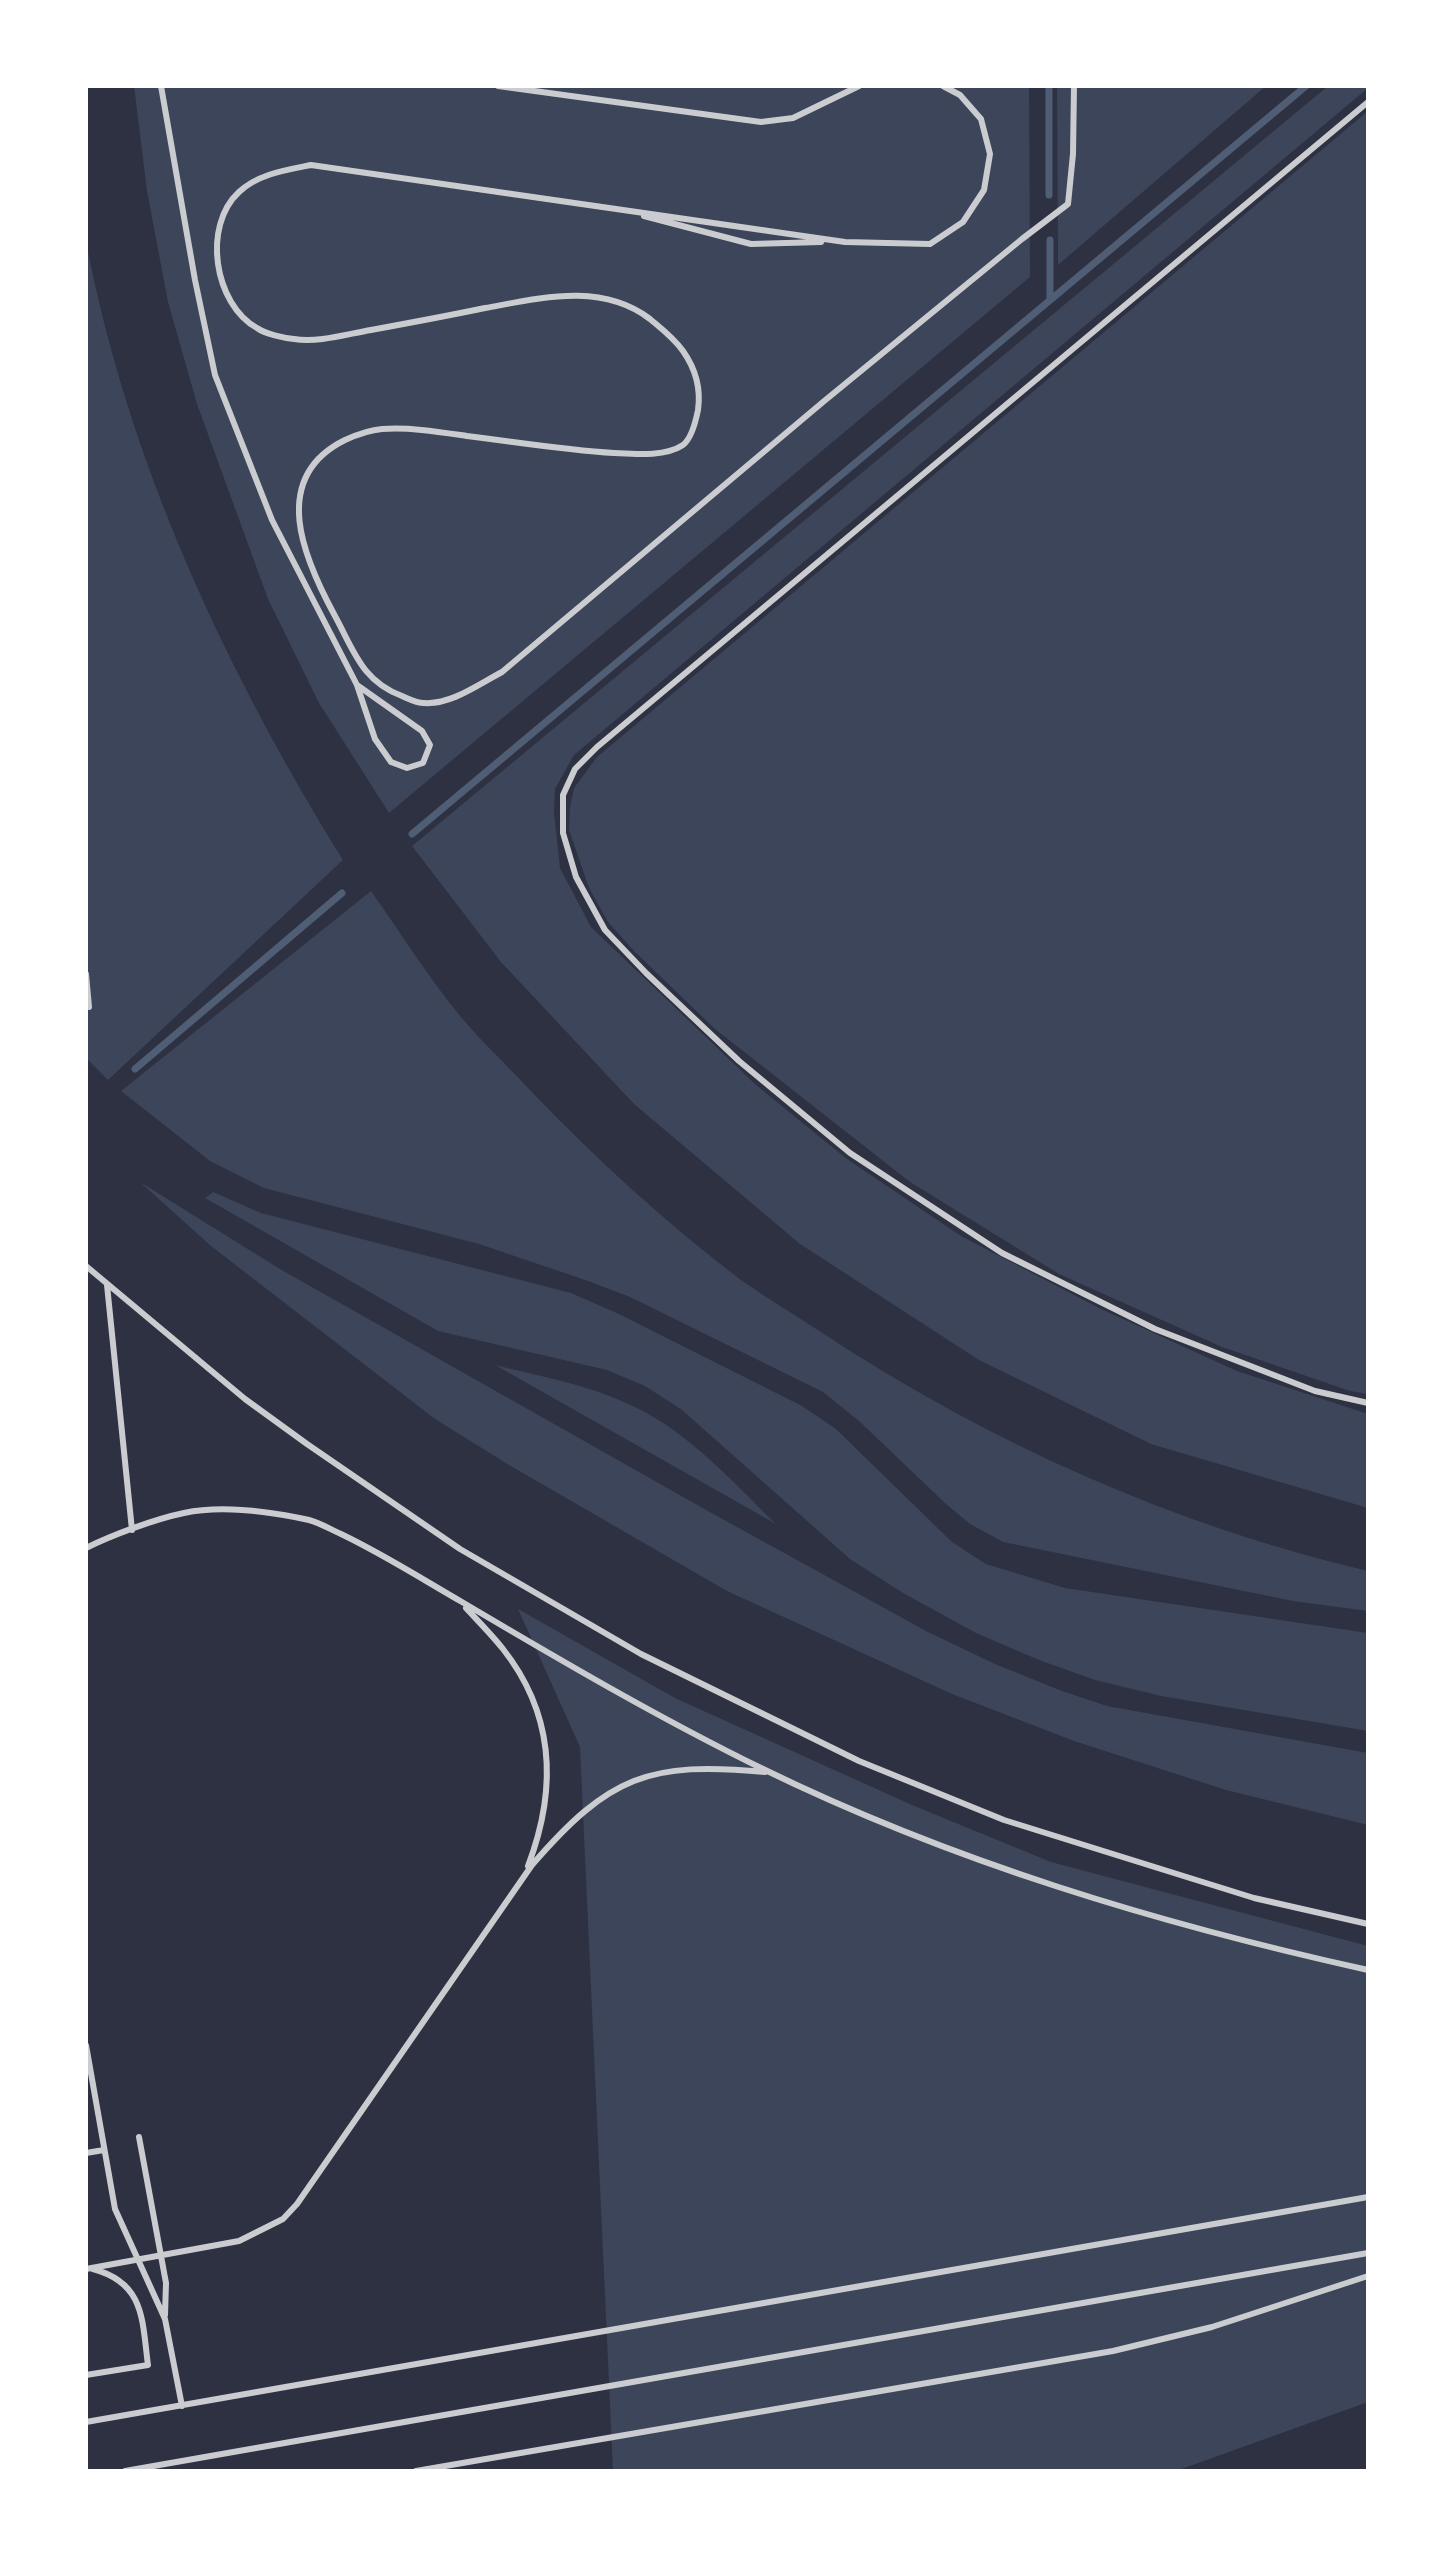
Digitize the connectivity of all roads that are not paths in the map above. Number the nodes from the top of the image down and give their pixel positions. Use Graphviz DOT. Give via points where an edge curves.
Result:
graph roads {
  1 [pos="161,86"];
  2 [pos="498,86"];
  3 [pos="859,86"];
  4 [pos="943,86"];
  5 [pos="1074,86"];
  6 [pos="1368,102"];
  7 [pos="637,213"];
  8 [pos="837,241"];
  9 [pos="357,685"];
  10 [pos="86,974"];
  11 [pos="89,1007"];
  12 [pos="86,1266"];
  13 [pos="107,1285"];
  14 [pos="1368,1403"];
  15 [pos="132,1530"];
  16 [pos="86,1548"];
  17 [pos="460,1601"];
  18 [pos="771,1772"];
  19 [pos="524,1876"];
  20 [pos="1368,1924"];
  21 [pos="1368,1970"];
  22 [pos="86,2045"];
  23 [pos="139,2137"];
  24 [pos="104,2150"];
  25 [pos="86,2153"];
  26 [pos="1368,2197"];
  27 [pos="1368,2253"];
  28 [pos="161,2256"];
  29 [pos="138,2260"];
  30 [pos="88,2269"];
  31 [pos="1368,2276"];
  32 [pos="165,2319"];
  33 [pos="86,2375"];
  34 [pos="182,2406"];
  35 [pos="86,2422"];
  36 [pos="125,2471"];
  37 [pos="416,2471"];
  1 -- 9 [label="lane" via="215,375 272,520"];
  2 -- 3 [label="lane" via="761,122 793,118"];
  4 -- 8 [label="lane" via="960,95 981,119 990,154 984,190 963,222 930,244"];
  5 -- 7 [label="lane" via="1068,204 502,672 436,703 418,703 389,691 363,670 315,579 301,539 302,487 318,458 353,436 382,429 583,451 663,451 683,445 691,435 697,379 668,333 614,299 591,296 540,298 337,336 296,340 257,329 221,285 217,244 224,213 239,191 274,172 311,165"];
  6 -- 14 [label="lane" via="597,747 575,769 563,795 563,833 576,877 605,930 739,1061 850,1153 1002,1253 1155,1329 1315,1391"];
  7 -- 8 [label="lane"];
  7 -- 8 [label="lane" via="751,244"];
  9 -- 9 [label="lane" via="375,739 391,762 407,768 423,763 430,745 422,731"];
  10 -- 11 [label="lane"];
  12 -- 13 [label="lane"];
  13 -- 15 [label="lane"];
  13 -- 20 [label="lane" via="245,1399 332,1462 460,1549 641,1654 859,1761 1004,1820 1254,1898"];
  15 -- 16 [label="lane"];
  15 -- 17 [label="lane" via="185,1513 244,1510 312,1521"];
  17 -- 18 [label="lane" via="589,1677"];
  17 -- 19 [label="lane" via="523,1678 545,1744 545,1810"];
  18 -- 19 [label="lane" via="670,1770 615,1789 561,1832"];
  18 -- 21 [label="lane" via="875,1820 1077,1893 1193,1928"];
  19 -- 28 [label="lane" via="283,2219 239,2241"];
  22 -- 24 [label="lane"];
  23 -- 28 [label="lane"];
  24 -- 25 [label="lane"];
  24 -- 29 [label="lane" via="115,2209"];
  26 -- 34 [label="lane"];
  27 -- 36 [label="lane"];
  28 -- 29 [label="lane"];
  28 -- 32 [label="lane"];
  29 -- 30 [label="lane"];
  29 -- 32 [label="lane"];
  30 -- 33 [label="lane" via="106,2273 131,2290 140,2307 148,2365"];
  31 -- 37 [label="lane" via="1212,2327 1113,2351"];
  32 -- 34 [label="lane"];
  34 -- 35 [label="lane"];
}
